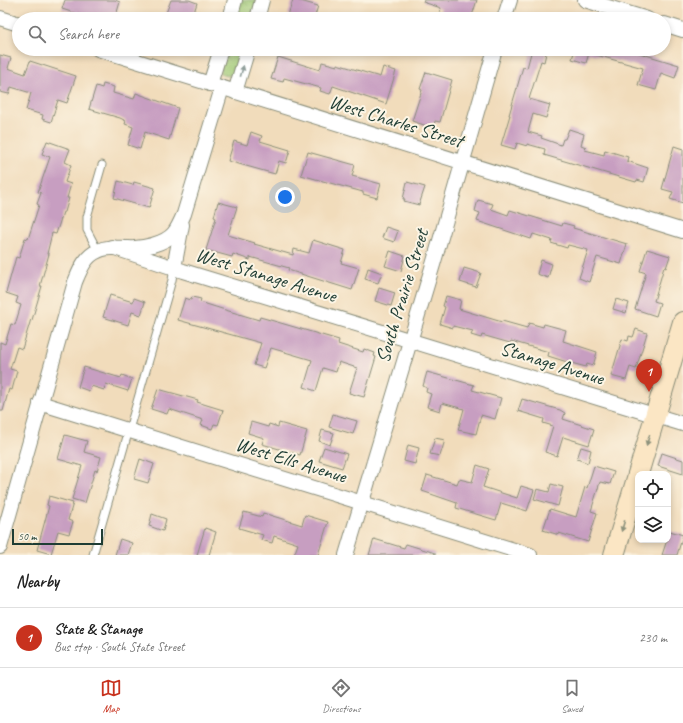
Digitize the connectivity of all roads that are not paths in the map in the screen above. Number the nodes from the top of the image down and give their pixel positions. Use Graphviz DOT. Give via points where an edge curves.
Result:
graph roads {
  1 [pos="235,0"];
  2 [pos="262,0"];
  3 [pos="510,0"];
  4 [pos="585,0"];
  5 [pos="232,12"];
  6 [pos="259,12"];
  7 [pos="506,12"];
  8 [pos="624,12"];
  9 [pos="0,18"];
  10 [pos="12,22"];
  11 [pos="671,26"];
  12 [pos="683,30"];
  13 [pos="120,56"];
  14 [pos="220,56"];
  15 [pos="246,56"];
  16 [pos="493,56"];
  17 [pos="216,86"];
  18 [pos="235,92"];
  19 [pos="462,163"];
  20 [pos="102,165"];
  21 [pos="184,214"];
  22 [pos="683,232"];
  23 [pos="112,247"];
  24 [pos="98,251"];
  25 [pos="174,268"];
  26 [pos="682,328"];
  27 [pos="410,340"];
  28 [pos="40,403"];
  29 [pos="656,416"];
  30 [pos="683,424"];
  31 [pos="128,430"];
  32 [pos="639,471"];
  33 [pos="635,484"];
  34 [pos="361,503"];
  35 [pos="0,547"];
  36 [pos="93,555"];
  37 [pos="346,555"];
  38 [pos="530,555"];
  39 [pos="614,555"];
  1 -- 5 [label="street"];
  2 -- 6 [label="street"];
  3 -- 7 [label="street"];
  4 -- 8 [label="street"];
  9 -- 10 [label="street"];
  11 -- 12 [label="street"];
  13 -- 17 [label="street, West Charles Street"];
  14 -- 17 [label="street"];
  18 -- 15 [label="street, one-way"];
  16 -- 19 [label="street, South Prairie Street"];
  17 -- 18 [label="street, West Charles Street"];
  17 -- 21 [label="street"];
  18 -- 19 [label="street, West Charles Street"];
  19 -- 22 [label="street, West Charles Street"];
  19 -- 27 [label="street, South Prairie Street"];
  20 -- 24 [label="lane" via="87,217 87,230"];
  21 -- 23 [label="street" via="174,234 168,238 146,247"];
  21 -- 25 [label="street"];
  23 -- 24 [label="street"];
  23 -- 25 [label="street, West Stanage Avenue"];
  24 -- 28 [label="street" via="82,265 75,282"];
  25 -- 27 [label="street, West Stanage Avenue"];
  25 -- 31 [label="lane"];
  26 -- 29 [label="main road"];
  27 -- 29 [label="street, Stanage Avenue"];
  27 -- 34 [label="street, South Prairie Street"];
  28 -- 31 [label="street, West Ells Avenue"];
  28 -- 35 [label="street"];
  29 -- 30 [label="street, Stanage Avenue"];
  29 -- 32 [label="main road, one-way"];
  31 -- 34 [label="street, West Ells Avenue"];
  31 -- 36 [label="lane"];
  33 -- 39 [label="main road, one-way"];
  34 -- 37 [label="street, South Prairie Street"];
  34 -- 38 [label="street, West Ells Avenue"];
}
